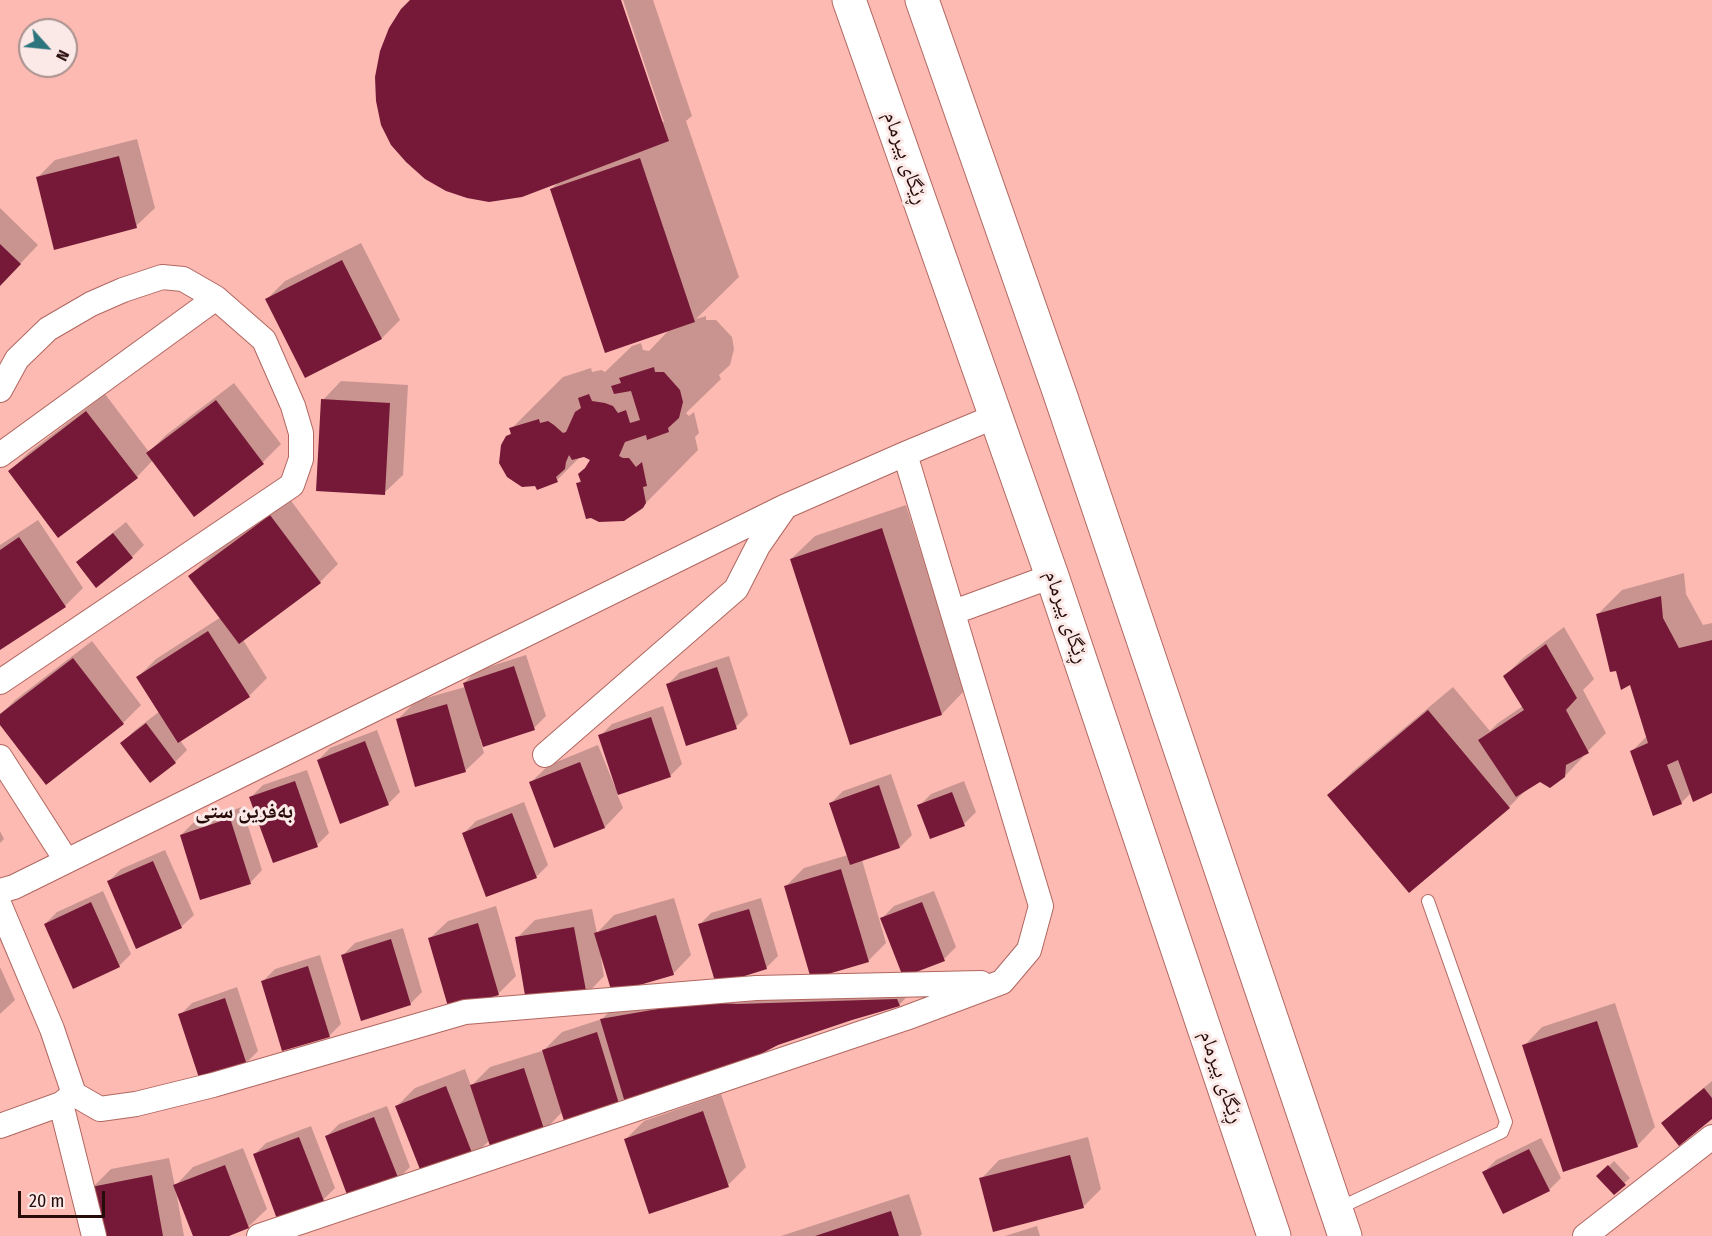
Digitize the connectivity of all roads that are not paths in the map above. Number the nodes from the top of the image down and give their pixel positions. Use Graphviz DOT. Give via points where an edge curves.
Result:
graph roads {
  1 [pos="849,0"];
  2 [pos="922,0"];
  3 [pos="216,298"];
  4 [pos="0,390"];
  5 [pos="996,416"];
  6 [pos="905,454"];
  7 [pos="0,455"];
  8 [pos="784,507"];
  9 [pos="1052,576"];
  10 [pos="954,612"];
  11 [pos="0,682"];
  12 [pos="545,755"];
  13 [pos="0,757"];
  14 [pos="66,860"];
  15 [pos="0,891"];
  16 [pos="1428,901"];
  17 [pos="0,906"];
  18 [pos="1002,982"];
  19 [pos="67,1099"];
  20 [pos="0,1126"];
  21 [pos="1712,1137"];
  22 [pos="1341,1222"];
  23 [pos="94,1236"];
  24 [pos="259,1236"];
  25 [pos="1274,1236"];
  26 [pos="1586,1236"];
  1 -- 5 [label="highway, ڕێگای پیرمام"];
  2 -- 22 [label="highway"];
  3 -- 4 [label="street" via="183,279 162,277 112,295 48,329 17,359"];
  3 -- 7 [label="street"];
  3 -- 11 [label="street" via="264,340 293,406 301,433 301,459 292,485"];
  5 -- 6 [label="street"];
  5 -- 9 [label="highway, ڕێگای پیرمام"];
  6 -- 8 [label="street"];
  6 -- 10 [label="street"];
  8 -- 12 [label="street" via="736,589"];
  8 -- 14 [label="street"];
  9 -- 10 [label="street"];
  9 -- 25 [label="highway, ڕێگای پیرمام"];
  10 -- 18 [label="street" via="1041,906 1029,950"];
  13 -- 14 [label="street"];
  14 -- 15 [label="street"];
  16 -- 22 [label="lane" via="1506,1122 1502,1132"];
  17 -- 19 [label="street" via="52,1029"];
  18 -- 19 [label="street" via="756,988 465,1012 136,1104 100,1109"];
  18 -- 24 [label="street" via="906,1018"];
  19 -- 20 [label="street"];
  19 -- 23 [label="street"];
  21 -- 26 [label="street"];
}
